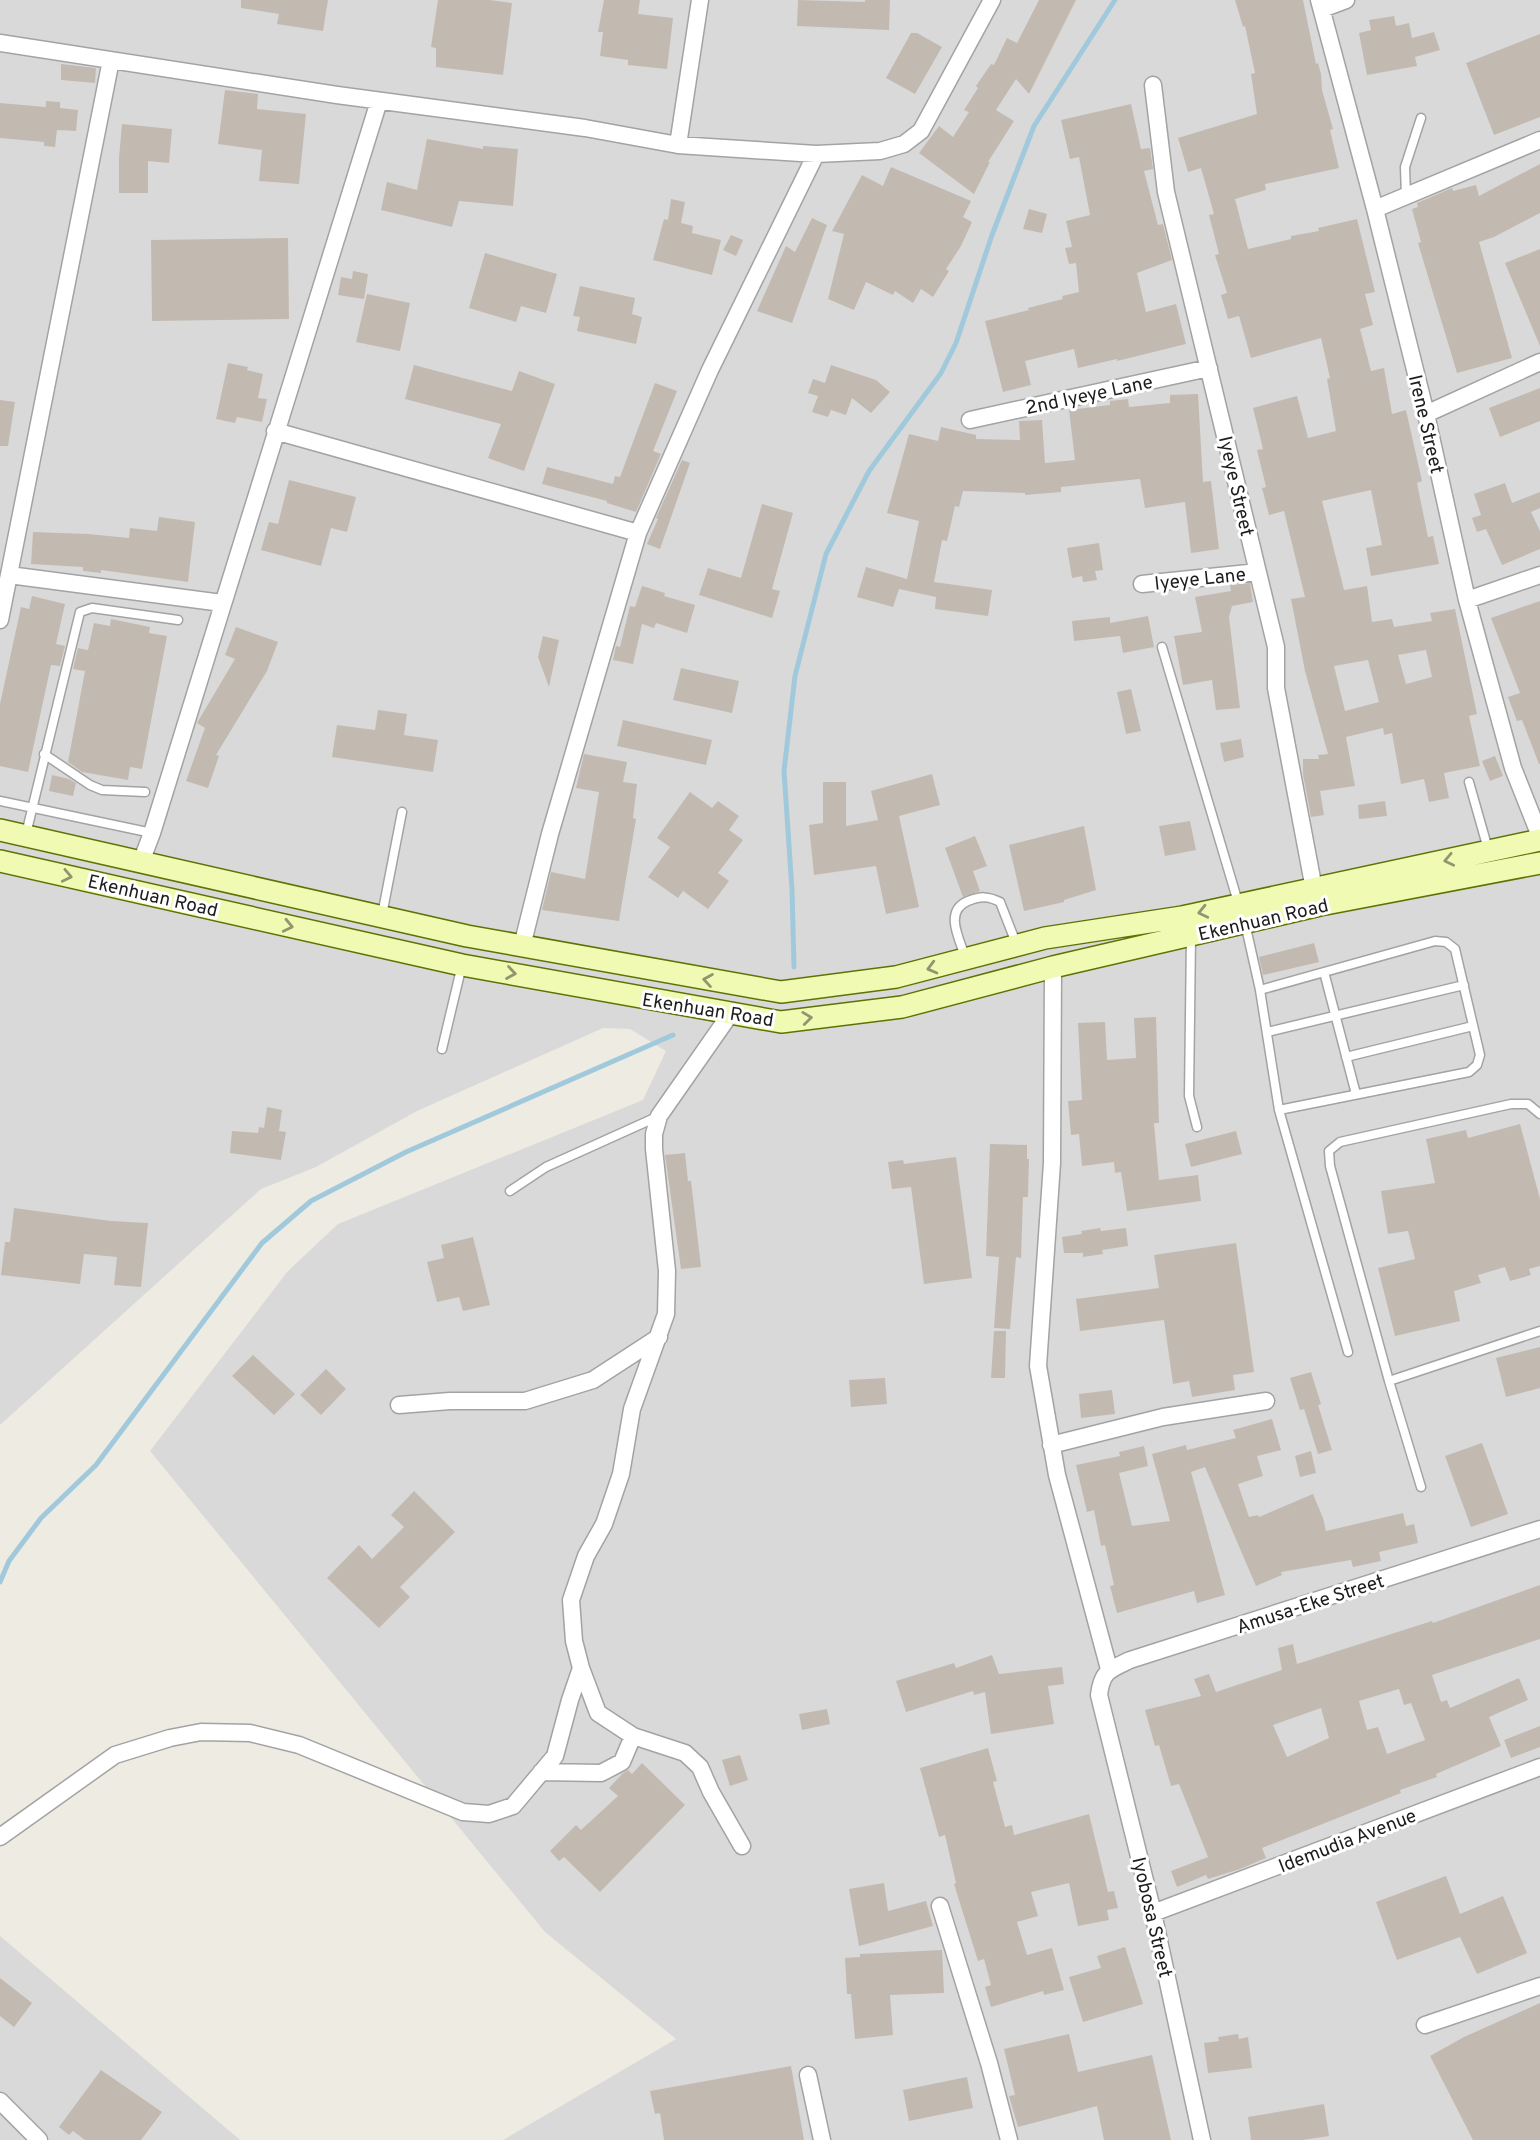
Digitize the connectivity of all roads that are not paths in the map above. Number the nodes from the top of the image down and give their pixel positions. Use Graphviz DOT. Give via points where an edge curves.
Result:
graph roads {
  1 [pos="700,0"];
  2 [pos="992,0"];
  3 [pos="1346,0"];
  4 [pos="1320,4"];
  5 [pos="0,43"];
  6 [pos="111,60"];
  7 [pos="1153,85"];
  8 [pos="379,101"];
  9 [pos="1421,118"];
  10 [pos="1540,140"];
  11 [pos="678,145"];
  12 [pos="816,154"];
  13 [pos="1406,196"];
  14 [pos="1375,209"];
  15 [pos="1540,362"];
  16 [pos="1209,368"];
  17 [pos="1426,414"];
  18 [pos="970,420"];
  19 [pos="275,431"];
  20 [pos="638,533"];
  21 [pos="1258,572"];
  22 [pos="9,575"];
  23 [pos="1540,575"];
  24 [pos="1142,584"];
  25 [pos="1467,600"];
  26 [pos="222,603"];
  27 [pos="0,620"];
  28 [pos="178,620"];
  29 [pos="1162,646"];
  30 [pos="44,754"];
  31 [pos="1469,782"];
  32 [pos="145,792"];
  33 [pos="0,800"];
  34 [pos="32,807"];
  35 [pos="402,812"];
  36 [pos="0,830"];
  37 [pos="152,832"];
  38 [pos="25,837"];
  39 [pos="1540,838"];
  40 [pos="1489,852"];
  41 [pos="0,861"];
  42 [pos="141,862"];
  43 [pos="1540,863"];
  44 [pos="1314,889"];
  45 [pos="1242,913"];
  46 [pos="381,918"];
  47 [pos="1191,936"];
  48 [pos="522,946"];
  49 [pos="1018,946"];
  50 [pos="966,959"];
  51 [pos="462,965"];
  52 [pos="1053,967"];
  53 [pos="1324,972"];
  54 [pos="1464,985"];
  55 [pos="1260,990"];
  56 [pos="731,1013"];
  57 [pos="1335,1014"];
  58 [pos="1473,1026"];
  59 [pos="1267,1032"];
  60 [pos="442,1049"];
  61 [pos="1346,1057"];
  62 [pos="1356,1094"];
  63 [pos="1279,1110"];
  64 [pos="1540,1114"];
  65 [pos="659,1116"];
  66 [pos="1197,1127"];
  67 [pos="510,1191"];
  68 [pos="1540,1331"];
  69 [pos="659,1337"];
  70 [pos="1348,1352"];
  71 [pos="1389,1381"];
  72 [pos="1266,1401"];
  73 [pos="399,1405"];
  74 [pos="1051,1445"];
  75 [pos="1421,1487"];
  76 [pos="1540,1529"];
  77 [pos="582,1668"];
  78 [pos="1109,1669"];
  79 [pos="633,1735"];
  80 [pos="1540,1767"];
  81 [pos="541,1772"];
  82 [pos="0,1837"];
  83 [pos="742,1846"];
  84 [pos="940,1906"];
  85 [pos="1153,1913"];
  86 [pos="1540,1986"];
  87 [pos="1425,2025"];
  88 [pos="808,2075"];
  89 [pos="0,2101"];
  90 [pos="39,2140"];
  91 [pos="822,2140"];
  92 [pos="1009,2140"];
  93 [pos="1202,2140"];
  1 -- 11 [label="street"];
  2 -- 12 [label="street" via="921,131 904,144 880,151"];
  3 -- 4 [label="street"];
  4 -- 14 [label="street, Irene Street"];
  5 -- 6 [label="street"];
  6 -- 8 [label="street"];
  6 -- 22 [label="street"];
  7 -- 16 [label="street, Iyeye Street" via="1166,192"];
  8 -- 11 [label="street"];
  8 -- 19 [label="street"];
  9 -- 13 [label="lane" via="1405,167"];
  10 -- 13 [label="street"];
  11 -- 12 [label="street"];
  12 -- 20 [label="street" via="710,370"];
  13 -- 14 [label="street"];
  14 -- 17 [label="street, Irene Street"];
  15 -- 17 [label="street"];
  16 -- 18 [label="street, 2nd Iyeye Lane"];
  16 -- 21 [label="street, Iyeye Street"];
  17 -- 25 [label="street, Irene Street"];
  19 -- 20 [label="street"];
  19 -- 26 [label="street"];
  20 -- 48 [label="street"];
  21 -- 24 [label="street, Iyeye Lane"];
  21 -- 44 [label="street, Iyeye Street" via="1276,647 1276,688"];
  22 -- 26 [label="street"];
  22 -- 27 [label="street"];
  23 -- 25 [label="street"];
  25 -- 39 [label="street, Irene Street" via="1513,768"];
  26 -- 37 [label="street"];
  28 -- 30 [label="lane" via="92,608 80,612"];
  29 -- 45 [label="lane"];
  30 -- 32 [label="lane" via="102,790"];
  30 -- 34 [label="lane"];
  31 -- 40 [label="lane"];
  33 -- 34 [label="lane"];
  34 -- 37 [label="lane"];
  34 -- 38 [label="lane"];
  35 -- 46 [label="lane"];
  36 -- 38 [label="main road, Ekenhuan Road"];
  37 -- 42 [label="street"];
  38 -- 42 [label="main road, Ekenhuan Road"];
  39 -- 40 [label="main road, Ekenhuan Road"];
  40 -- 44 [label="main road, Ekenhuan Road, one-way"];
  41 -- 51 [label="main road, Ekenhuan Road, one-way"];
  42 -- 46 [label="main road, Ekenhuan Road"];
  43 -- 45 [label="main road, Ekenhuan Road" via="1320,905"];
  44 -- 45 [label="main road, Ekenhuan Road"];
  45 -- 47 [label="main road, Ekenhuan Road"];
  45 -- 49 [label="main road, Ekenhuan Road, one-way" via="1182,917"];
  45 -- 55 [label="lane"];
  46 -- 48 [label="main road, Ekenhuan Road"];
  47 -- 52 [label="main road, Ekenhuan Road"];
  47 -- 66 [label="lane" via="1189,1096"];
  50 -- 48 [label="main road, Ekenhuan Road, one-way" via="896,977 781,992"];
  49 -- 50 [label="main road, Ekenhuan Road"];
  49 -- 50 [label="lane" via="1000,902 981,896 960,904 954,913"];
  51 -- 56 [label="main road, Ekenhuan Road, one-way"];
  51 -- 60 [label="lane"];
  56 -- 52 [label="main road, Ekenhuan Road, one-way" via="781,1021 902,1007"];
  52 -- 74 [label="street" via="1052,1163 1038,1366"];
  53 -- 54 [label="lane" via="1435,941 1446,942 1455,948"];
  53 -- 55 [label="lane"];
  53 -- 57 [label="lane"];
  54 -- 57 [label="lane"];
  54 -- 58 [label="lane"];
  55 -- 59 [label="lane"];
  56 -- 65 [label="street"];
  57 -- 59 [label="lane"];
  57 -- 61 [label="lane"];
  58 -- 61 [label="lane"];
  58 -- 62 [label="lane" via="1480,1055 1469,1072"];
  59 -- 63 [label="lane"];
  61 -- 62 [label="lane"];
  62 -- 63 [label="lane"];
  63 -- 70 [label="lane"];
  64 -- 71 [label="lane" via="1528,1104 1511,1104 1340,1142 1329,1151 1329,1166"];
  65 -- 67 [label="lane" via="546,1167"];
  65 -- 69 [label="street" via="654,1149 667,1271 666,1314"];
  68 -- 71 [label="lane"];
  69 -- 73 [label="street" via="593,1380 525,1401"];
  69 -- 77 [label="street" via="638,1386 621,1474 573,1593 571,1618"];
  71 -- 75 [label="lane"];
  72 -- 74 [label="street" via="1163,1416"];
  74 -- 78 [label="street"];
  76 -- 78 [label="street, Amusa-Eke Street"];
  77 -- 79 [label="street" via="598,1713"];
  77 -- 81 [label="street" via="555,1756"];
  78 -- 85 [label="street, Iyobosa Street" via="1101,1678 1099,1695"];
  79 -- 81 [label="street" via="622,1762 601,1773"];
  79 -- 83 [label="street" via="685,1753 700,1767"];
  80 -- 85 [label="street, Idemudia Avenue"];
  81 -- 82 [label="street" via="513,1806 489,1814 463,1812 299,1745 250,1732 201,1732 115,1755"];
  84 -- 92 [label="street"];
  85 -- 93 [label="street, Iyobosa Street"];
  86 -- 87 [label="street"];
  88 -- 91 [label="street"];
  89 -- 90 [label="street"];
}
